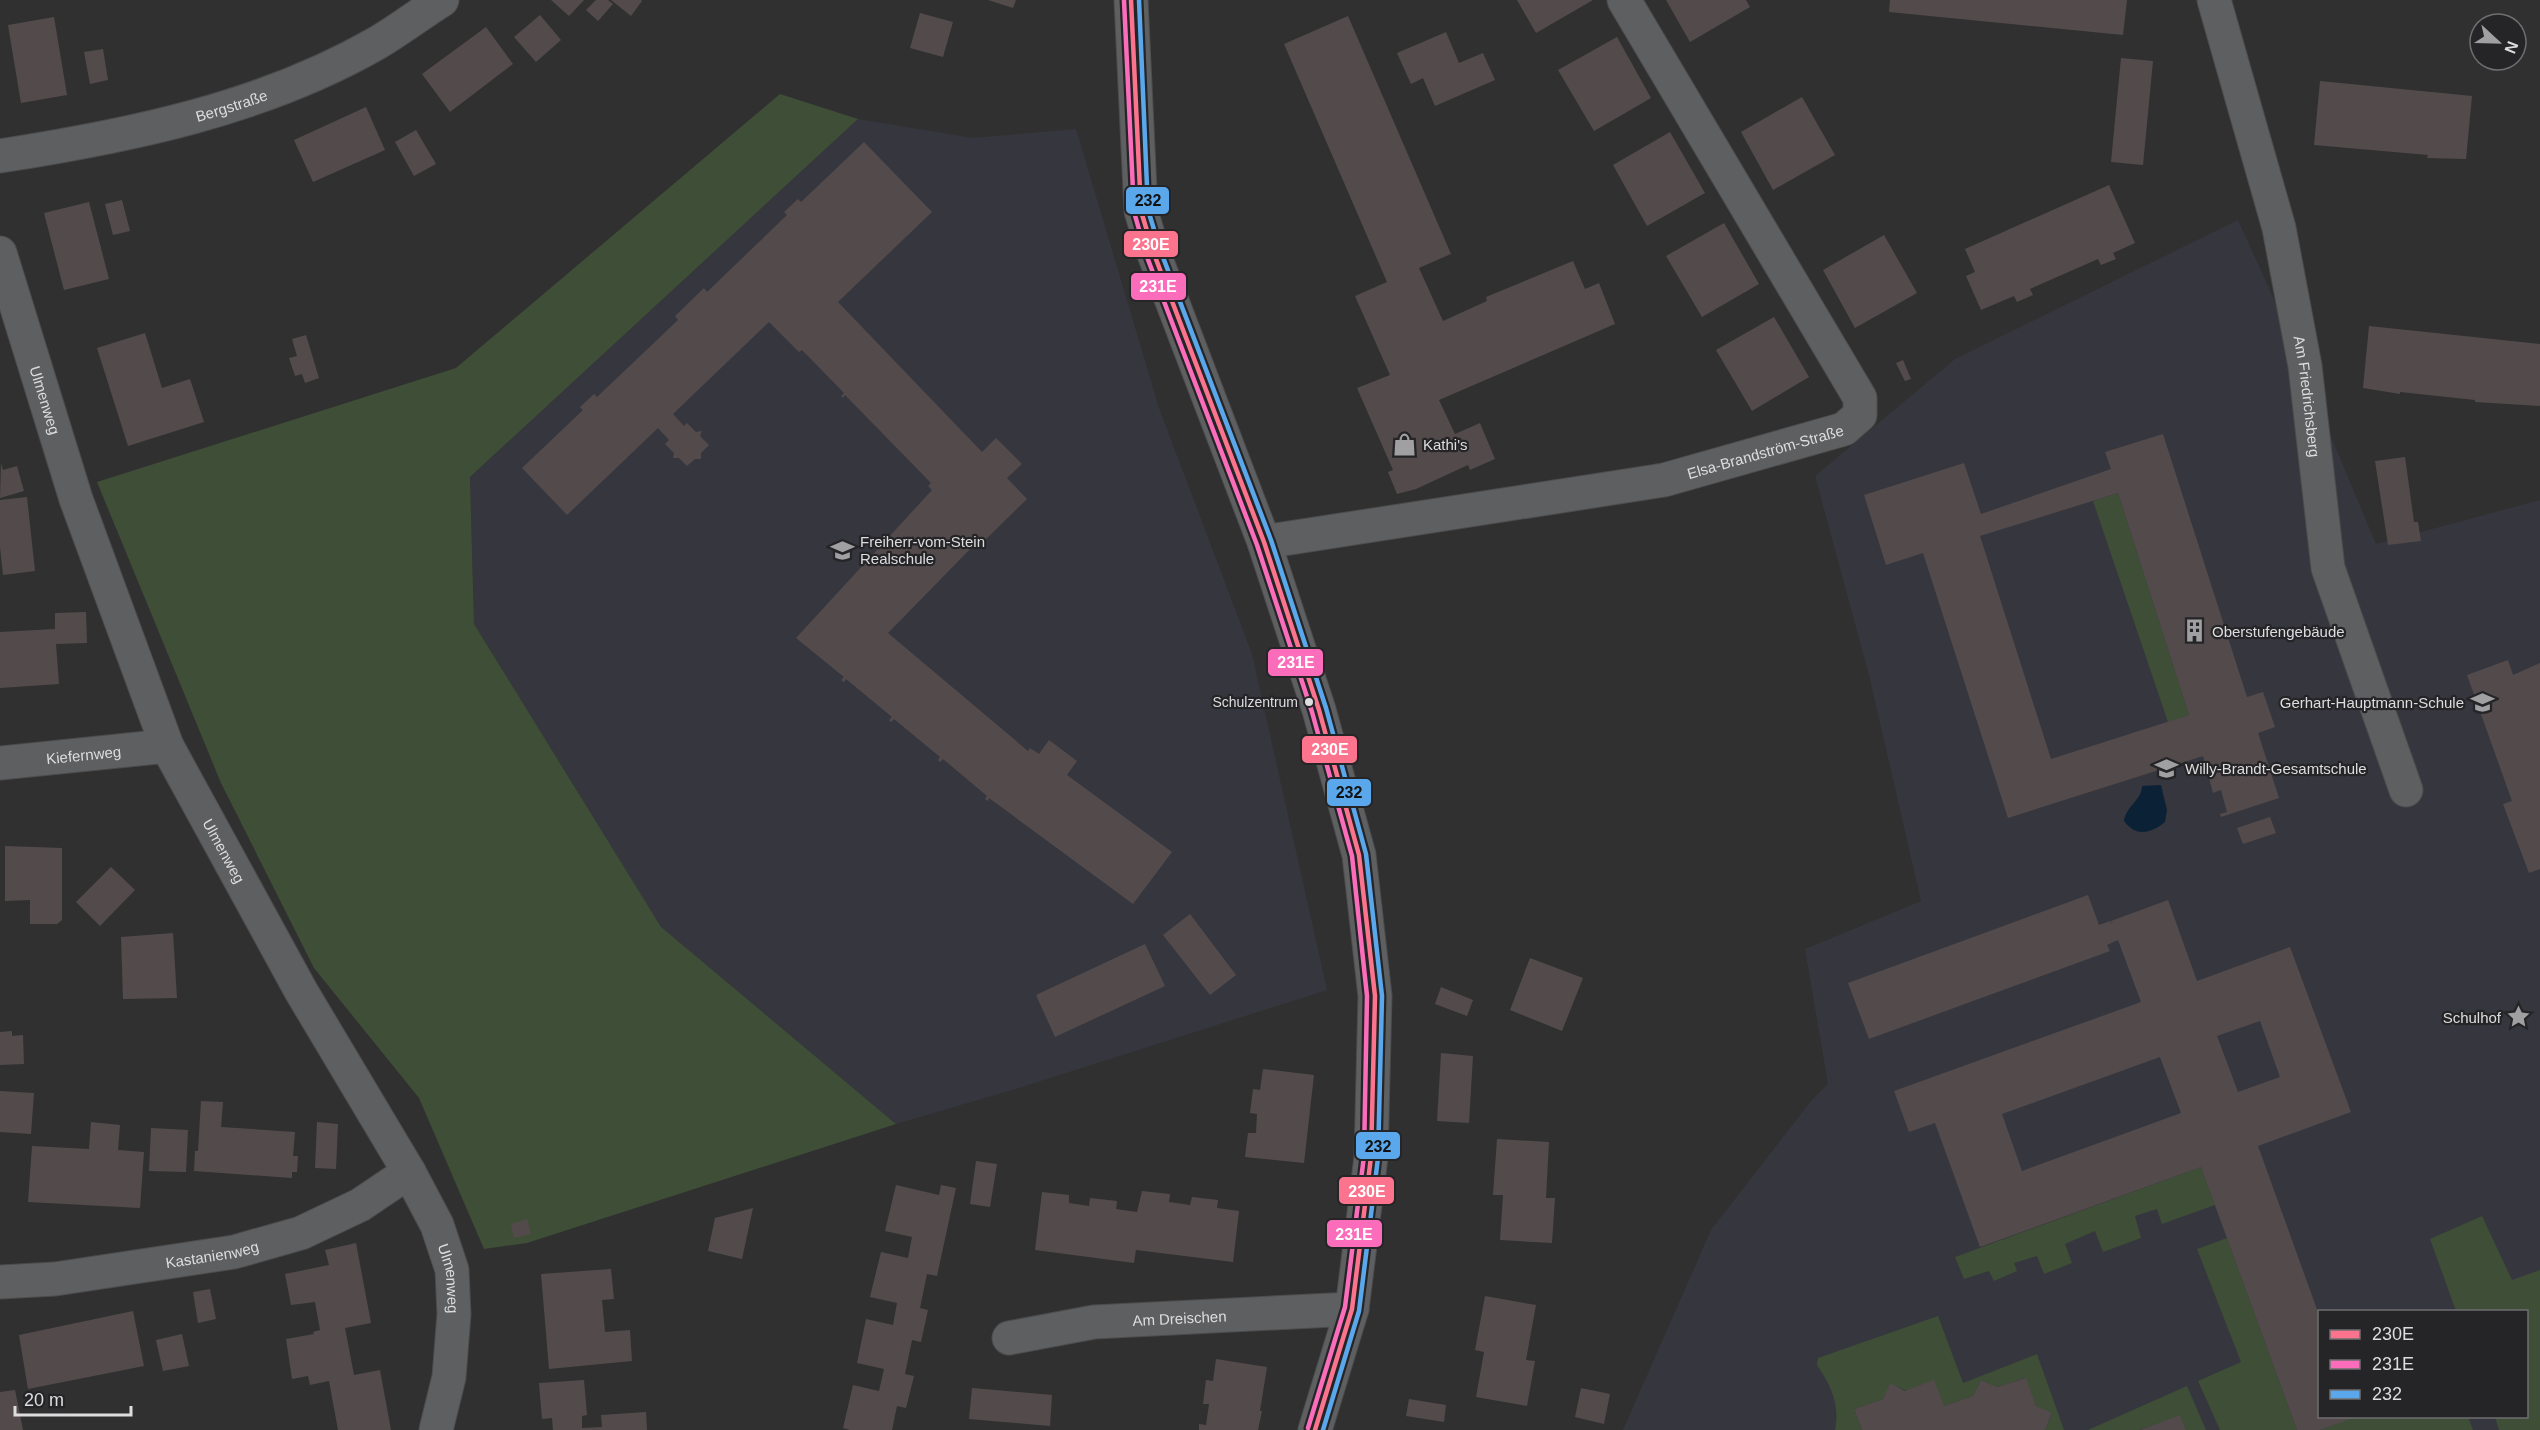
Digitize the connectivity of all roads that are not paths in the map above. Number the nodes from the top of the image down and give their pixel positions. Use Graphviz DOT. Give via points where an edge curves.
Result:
graph roads {
  1 [pos="442,0"];
  2 [pos="1131,0"];
  3 [pos="1624,0"];
  4 [pos="2214,0"];
  5 [pos="0,156"];
  6 [pos="0,254"];
  7 [pos="1264,542"];
  8 [pos="167,746"];
  9 [pos="0,763"];
  10 [pos="2406,790"];
  11 [pos="409,1172"];
  12 [pos="0,1282"];
  13 [pos="1352,1309"];
  14 [pos="1009,1338"];
  15 [pos="436,1430"];
  16 [pos="1314,1430"];
  1 -- 5 [label="street, Bergstraße" via="378,43 310,77 192,118 67,146"];
  2 -- 7 [label="street" via="1141,211"];
  3 -- 7 [label="street, Elsa-Brandström-Straße" via="1860,398 1860,416 1844,429 1664,480"];
  4 -- 10 [label="street, Am Friedrichsberg" via="2279,228 2305,366 2328,568"];
  6 -- 8 [label="street, Ulmenweg" via="76,499"];
  7 -- 13 [label="street" via="1319,710 1356,844 1375,996 1371,1157"];
  8 -- 9 [label="street, Kiefernweg"];
  8 -- 11 [label="street, Ulmenweg" via="301,991"];
  11 -- 12 [label="street, Kastanienweg" via="360,1205 301,1233 234,1252 55,1280"];
  11 -- 15 [label="street, Ulmenweg" via="437,1224 452,1270 454,1314 449,1377"];
  13 -- 14 [label="street, Am Dreischen" via="1094,1322"];
  13 -- 16 [label="street"];
}
